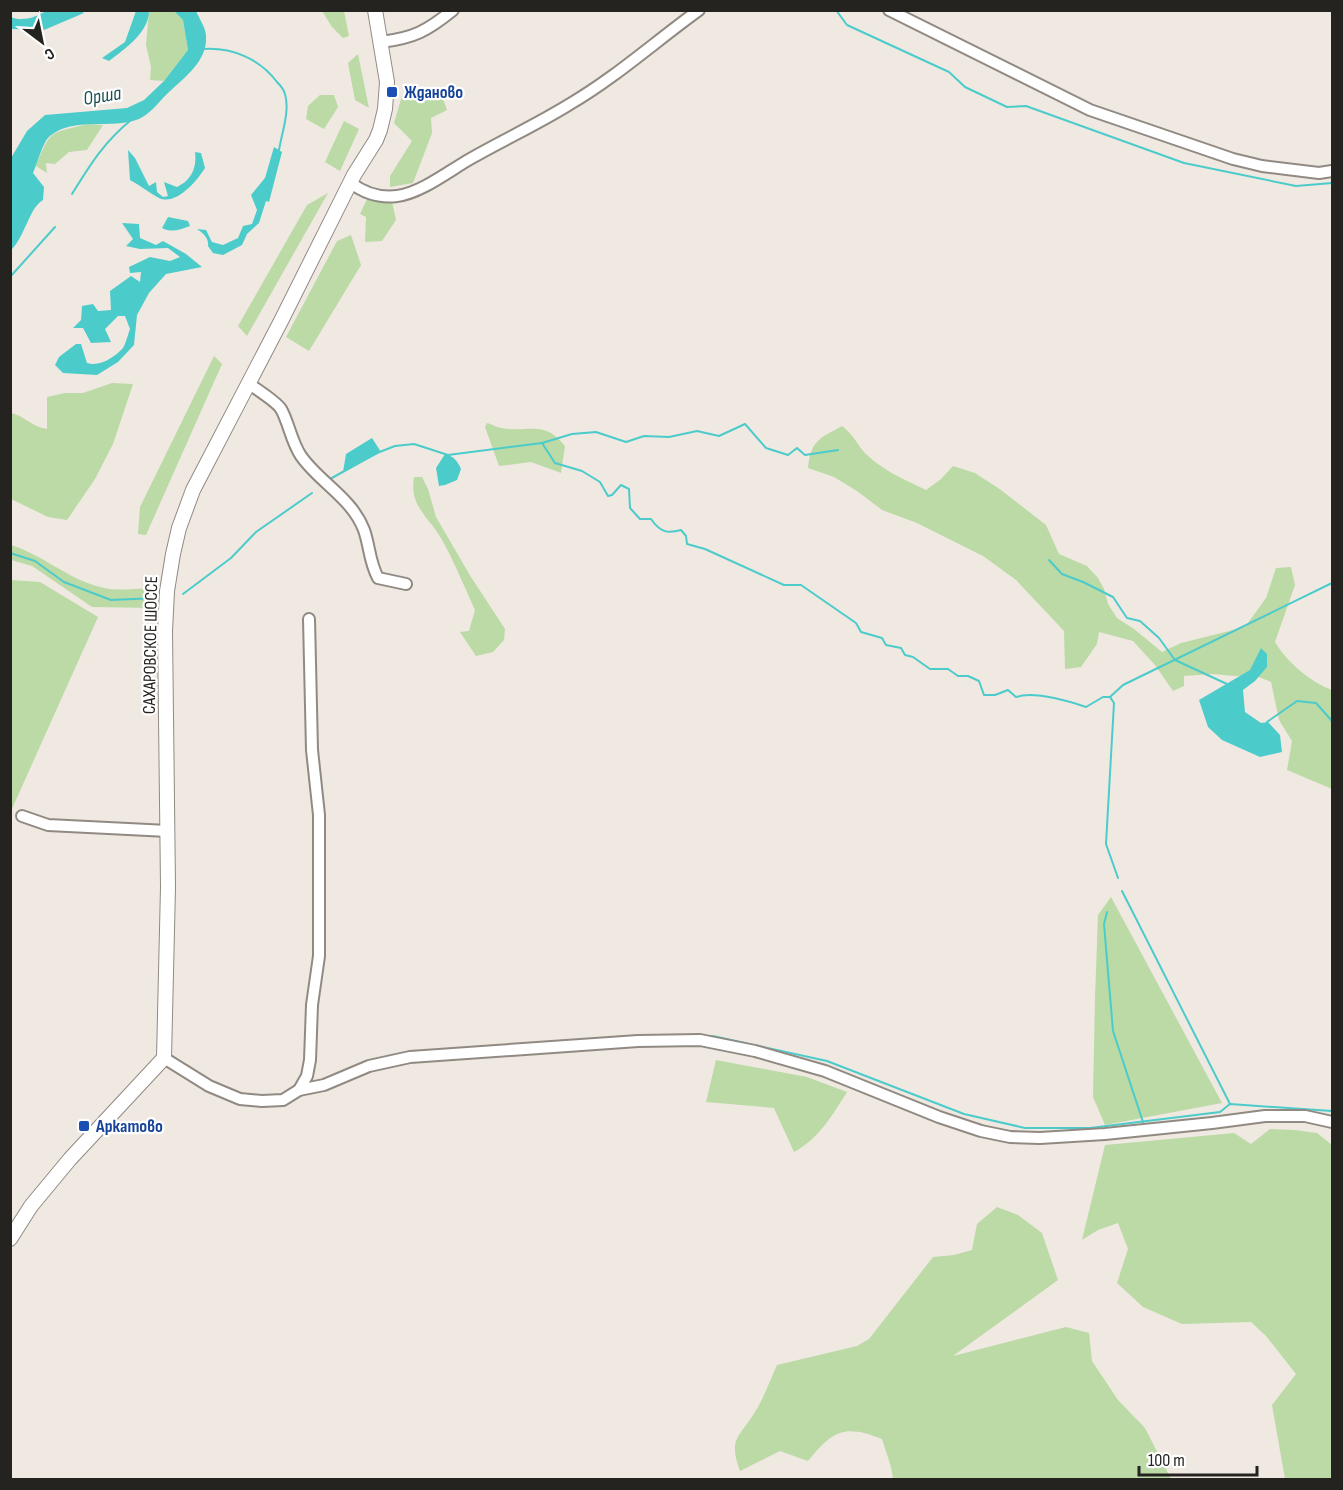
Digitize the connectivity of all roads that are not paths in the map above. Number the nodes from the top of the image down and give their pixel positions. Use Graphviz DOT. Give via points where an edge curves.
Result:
graph roads {
  1 [pos="375,10"];
  2 [pos="453,10"];
  3 [pos="699,10"];
  4 [pos="889,10"];
  5 [pos="381,42"];
  6 [pos="1332,171"];
  7 [pos="351,183"];
  8 [pos="248,383"];
  9 [pos="406,584"];
  10 [pos="309,619"];
  11 [pos="22,816"];
  12 [pos="168,831"];
  13 [pos="164,1058"];
  14 [pos="299,1090"];
  15 [pos="1332,1122"];
  16 [pos="10,1239"];
  1 -- 5 [label="main road, САХАРОВСКОЕ ШОССЕ"];
  2 -- 5 [label="street" via="408,39"];
  3 -- 7 [label="street" via="571,104 417,191 383,196 361,191"];
  4 -- 6 [label="street" via="1090,110 1233,159 1319,173"];
  5 -- 7 [label="main road, САХАРОВСКОЕ ШОССЕ" via="387,76 384,114 376,140"];
  7 -- 8 [label="main road, САХАРОВСКОЕ ШОССЕ"];
  8 -- 9 [label="street" via="280,407 300,455 348,502 363,529 378,578"];
  8 -- 12 [label="main road, САХАРОВСКОЕ ШОССЕ" via="193,490 170,568 165,630"];
  10 -- 14 [label="street" via="312,750 319,815 319,956 310,1060"];
  11 -- 12 [label="street" via="48,825"];
  12 -- 13 [label="main road, САХАРОВСКОЕ ШОССЕ"];
  13 -- 14 [label="street" via="209,1086 240,1099 283,1100"];
  13 -- 16 [label="main road" via="70,1158"];
  14 -- 15 [label="street" via="324,1085 376,1063 410,1057 700,1040 825,1071 939,1117 1010,1137 1105,1134 1265,1116 1305,1116"];
}
